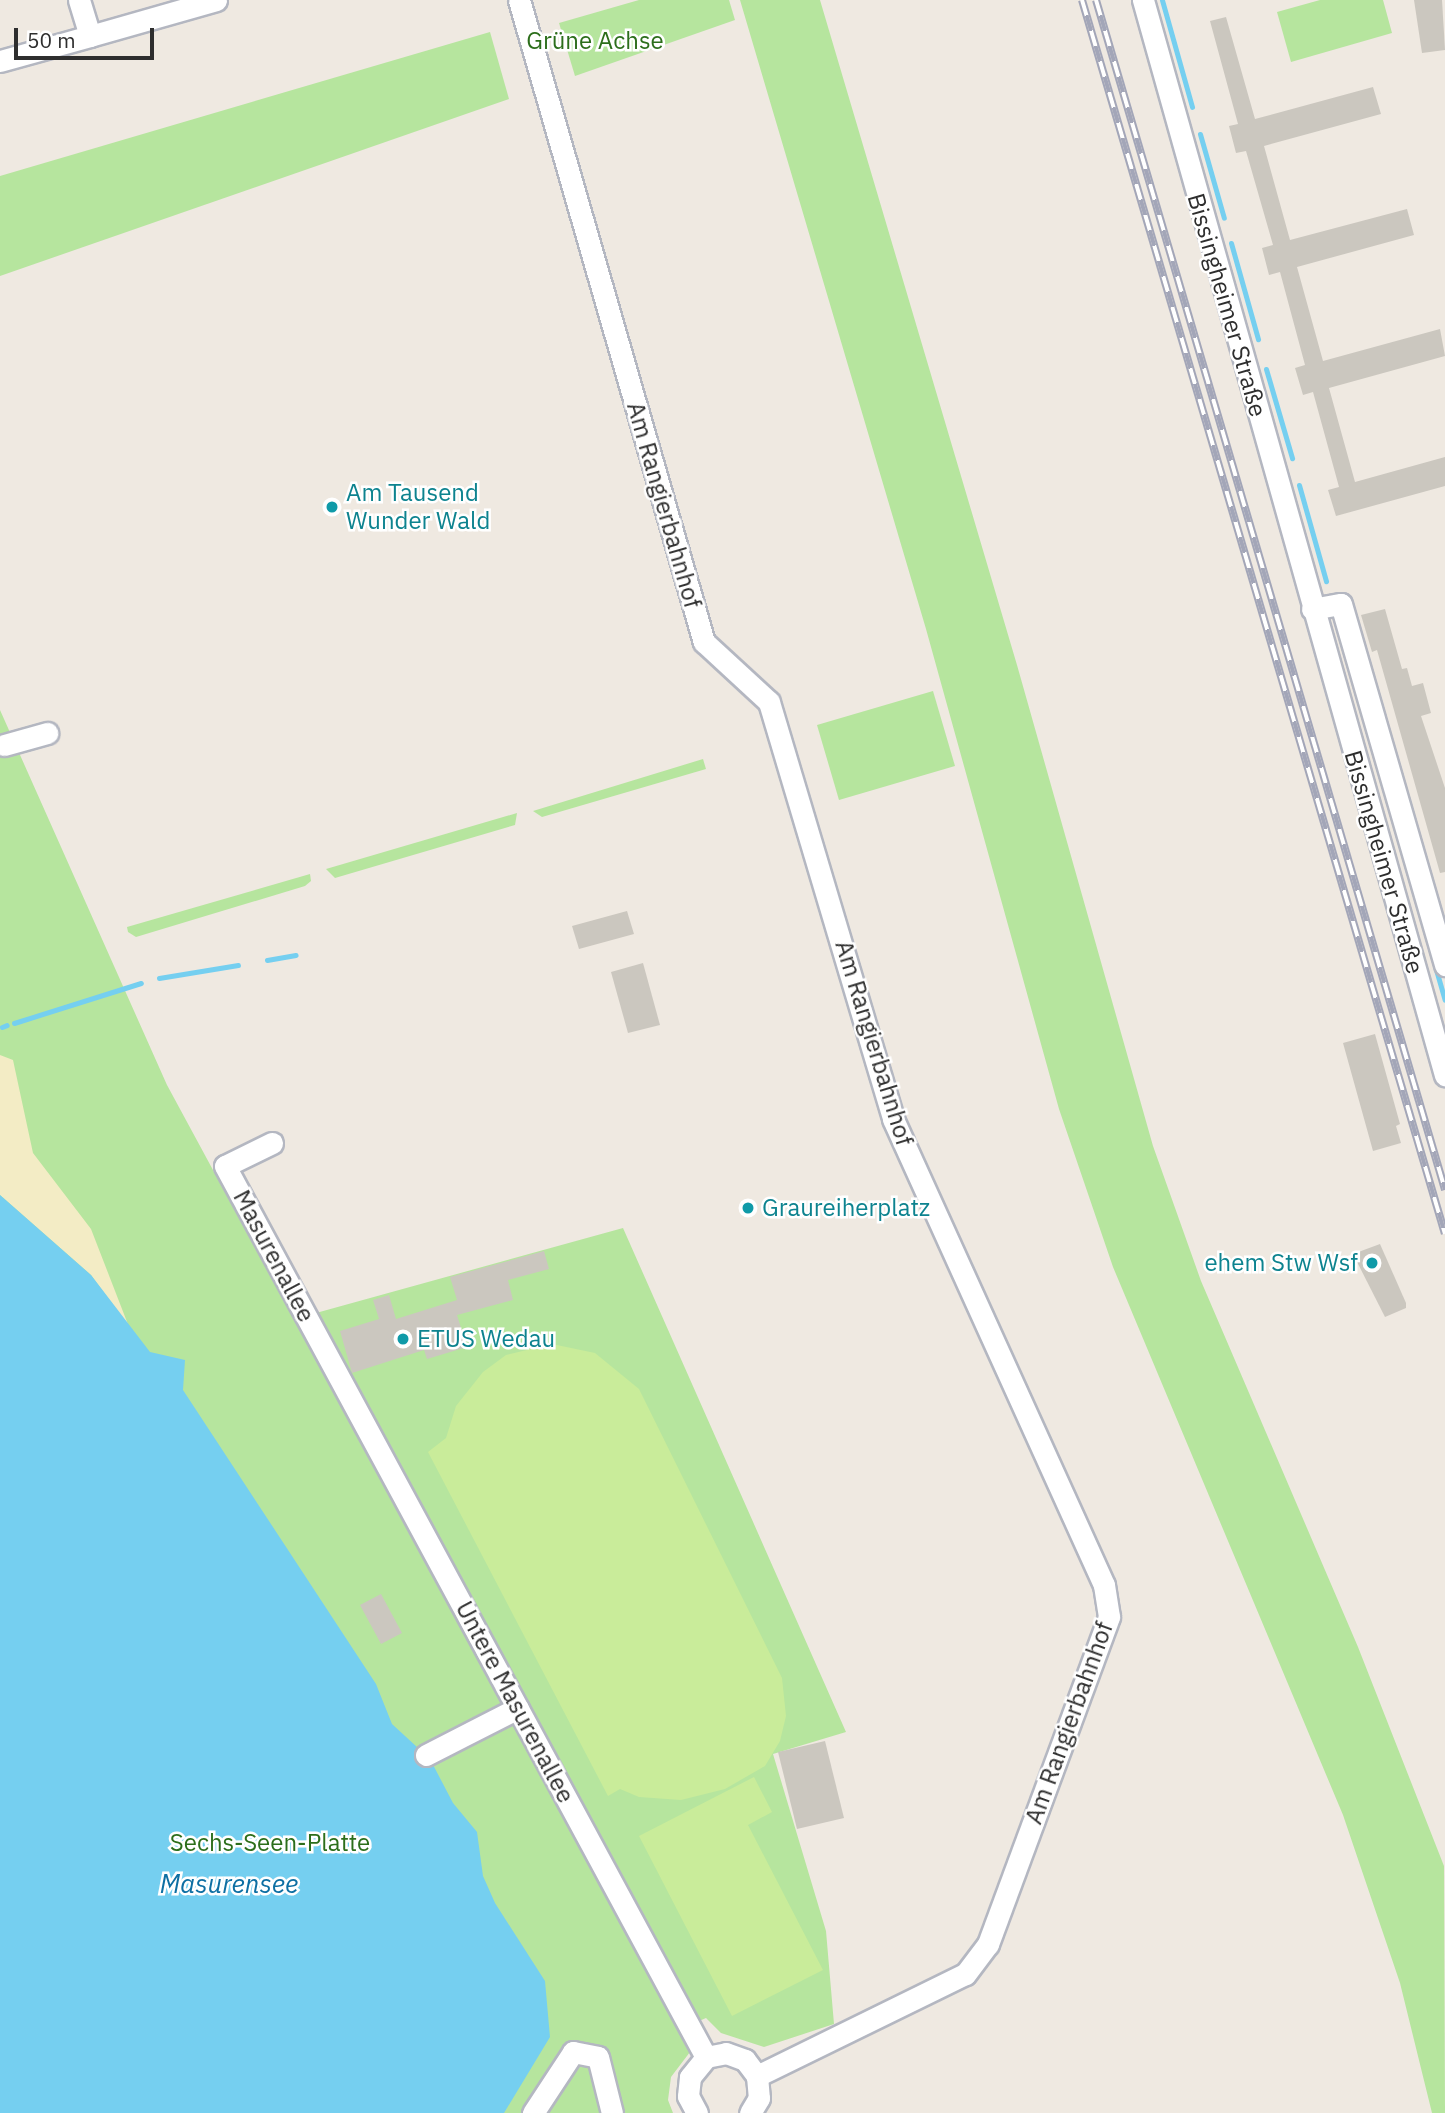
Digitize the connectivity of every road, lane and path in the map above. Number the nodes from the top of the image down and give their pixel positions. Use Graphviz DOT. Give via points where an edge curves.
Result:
graph roads {
  1 [pos="79,0"];
  2 [pos="216,0"];
  3 [pos="519,0"];
  4 [pos="1143,0"];
  5 [pos="90,36"];
  6 [pos="0,61"];
  7 [pos="1312,609"];
  8 [pos="47,733"];
  9 [pos="4,745"];
  10 [pos="1445,965"];
  11 [pos="1445,1075"];
  12 [pos="272,1143"];
  13 [pos="323,1347"];
  14 [pos="518,1708"];
  15 [pos="426,1755"];
  16 [pos="706,2057"];
  17 [pos="757,2076"];
  18 [pos="533,2113"];
  19 [pos="612,2113"];
  20 [pos="697,2113"];
  21 [pos="750,2113"];
  1 -- 5 [label="street"];
  2 -- 5 [label="street"];
  3 -- 17 [label="street, Am Rangierbahnhof" via="704,642 769,702 893,1119 1104,1586 1109,1617 988,1944 965,1975"];
  4 -- 7 [label="street, Bissingheimer Straße"];
  5 -- 6 [label="street"];
  7 -- 10 [label="street, Bissingheimer Straße" via="1341,604"];
  7 -- 11 [label="street, Bissingheimer Straße"];
  8 -- 9 [label="street"];
  12 -- 13 [label="street, Masurenallee" via="225,1166"];
  13 -- 14 [label="street, Untere Masurenallee"];
  14 -- 15 [label="street"];
  14 -- 16 [label="street, Untere Masurenallee"];
  16 -- 17 [label="street" via="736,2055"];
  16 -- 20 [label="street" via="690,2077 688,2095"];
  17 -- 21 [label="street" via="759,2098"];
  18 -- 19 [label="street" via="573,2052 598,2057"];
}
